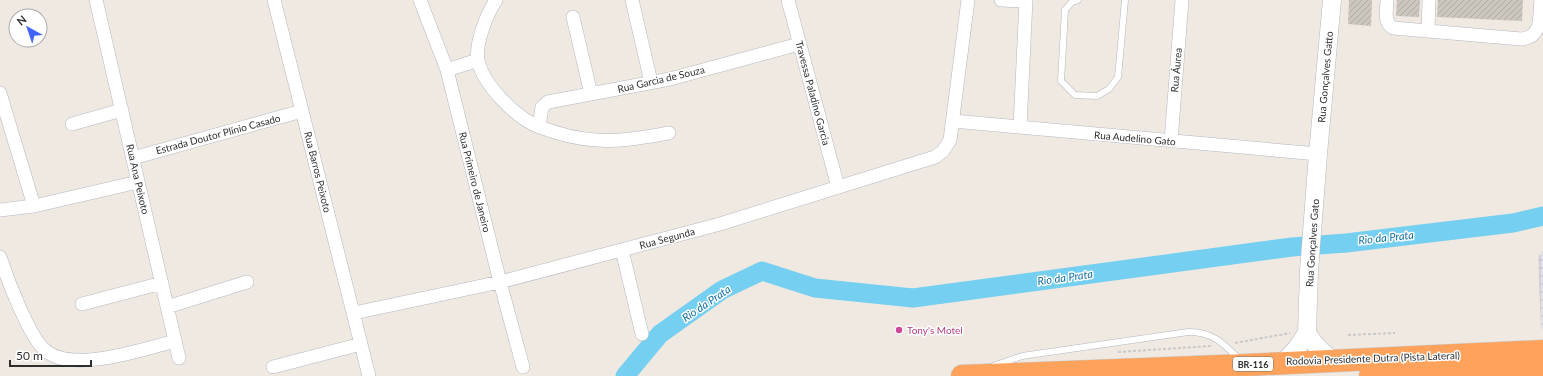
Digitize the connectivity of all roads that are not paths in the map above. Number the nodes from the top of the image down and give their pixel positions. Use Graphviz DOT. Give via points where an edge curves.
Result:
graph roads {
  1 [pos="96,0"];
  2 [pos="274,0"];
  3 [pos="496,0"];
  4 [pos="632,0"];
  5 [pos="788,0"];
  6 [pos="968,0"];
  7 [pos="1001,0"];
  8 [pos="1026,0"];
  9 [pos="1078,0"];
  10 [pos="1125,0"];
  11 [pos="1182,0"];
  12 [pos="1332,0"];
  13 [pos="1387,0"];
  14 [pos="1429,0"];
  15 [pos="1541,0"];
  16 [pos="422,1"];
  17 [pos="573,17"];
  18 [pos="1428,30"];
  19 [pos="799,44"];
  20 [pos="478,60"];
  21 [pos="447,70"];
  22 [pos="651,82"];
  23 [pos="0,93"];
  24 [pos="590,94"];
  25 [pos="122,110"];
  26 [pos="302,111"];
  27 [pos="953,121"];
  28 [pos="72,124"];
  29 [pos="539,127"];
  30 [pos="1020,127"];
  31 [pos="669,132"];
  32 [pos="1171,141"];
  33 [pos="1318,154"];
  34 [pos="133,158"];
  35 [pos="138,182"];
  36 [pos="838,187"];
  37 [pos="34,206"];
  38 [pos="0,210"];
  39 [pos="622,250"];
  40 [pos="0,257"];
  41 [pos="247,282"];
  42 [pos="500,282"];
  43 [pos="162,283"];
  44 [pos="82,304"];
  45 [pos="167,306"];
  46 [pos="354,313"];
  47 [pos="1307,333"];
  48 [pos="642,334"];
  49 [pos="175,341"];
  50 [pos="361,344"];
  51 [pos="1543,351"];
  52 [pos="179,358"];
  53 [pos="1334,361"];
  54 [pos="1284,362"];
  55 [pos="1246,365"];
  56 [pos="273,367"];
  57 [pos="523,367"];
  58 [pos="1543,367"];
  59 [pos="370,376"];
  60 [pos="962,376"];
  61 [pos="972,376"];
  62 [pos="1370,376"];
  1 -- 25 [label="street, Rua Ana Peixoto"];
  2 -- 26 [label="street, Rua Barros Peixoto"];
  3 -- 20 [label="street" via="484,23"];
  4 -- 22 [label="street"];
  5 -- 19 [label="street, Travessa Paladino Garcia"];
  6 -- 27 [label="street, Rua Segunda"];
  7 -- 8 [label="street"];
  8 -- 30 [label="street"];
  9 -- 10 [label="lane" via="1072,2 1066,10 1061,81 1075,95 1097,96 1109,89 1118,77"];
  11 -- 32 [label="street, Rua Áurea"];
  12 -- 33 [label="street, Rua Gonçalves Gatto"];
  13 -- 18 [label="street" via="1386,18 1389,26"];
  14 -- 18 [label="street"];
  15 -- 18 [label="street" via="1538,30 1524,38"];
  16 -- 21 [label="street, Rua Primeiro de Janeiro"];
  17 -- 24 [label="street"];
  19 -- 22 [label="street, Rua Garcia de Souza"];
  19 -- 36 [label="street, Travessa Paladino Garcia"];
  20 -- 21 [label="street"];
  20 -- 29 [label="street" via="495,92 509,107"];
  21 -- 42 [label="street, Rua Primeiro de Janeiro"];
  22 -- 24 [label="street, Rua Garcia de Souza"];
  23 -- 37 [label="street"];
  24 -- 29 [label="street, Rua Garcia de Souza" via="544,104"];
  25 -- 28 [label="street"];
  25 -- 34 [label="street, Rua Ana Peixoto"];
  26 -- 34 [label="street, Estrada Doutor Plínio Casado"];
  26 -- 46 [label="street, Rua Barros Peixoto"];
  27 -- 30 [label="street, Rua Audelino Gato"];
  27 -- 36 [label="street, Rua Segunda" via="948,145 935,157"];
  29 -- 31 [label="street" via="576,138 598,140 619,140"];
  30 -- 32 [label="street, Rua Audelino Gato"];
  32 -- 33 [label="street, Rua Audelino Gato"];
  33 -- 47 [label="street, Rua Gonçalves Gato"];
  34 -- 35 [label="street, Rua Ana Peixoto"];
  35 -- 37 [label="street"];
  35 -- 43 [label="street, Rua Ana Peixoto"];
  36 -- 39 [label="street, Rua Segunda" via="720,224"];
  37 -- 38 [label="street"];
  39 -- 42 [label="street, Rua Segunda"];
  39 -- 48 [label="street"];
  40 -- 49 [label="street" via="37,340 45,351 56,357 72,360 103,359"];
  41 -- 45 [label="street"];
  42 -- 46 [label="street, Rua Segunda"];
  42 -- 57 [label="street, Rua Primeiro de Janeiro"];
  43 -- 44 [label="street"];
  43 -- 45 [label="street, Rua Ana Peixoto"];
  45 -- 49 [label="street, Rua Ana Peixoto"];
  46 -- 50 [label="street, Rua Barros Peixoto"];
  47 -- 53 [label="street" via="1318,349"];
  47 -- 54 [label="street"];
  49 -- 52 [label="street, Rua Ana Peixoto"];
  50 -- 56 [label="street"];
  50 -- 59 [label="street, Rua Barros Peixoto"];
  51 -- 53 [label="highway, Rodovia Presidente Dutra (Pista Lateral) / BR-116"];
  53 -- 54 [label="highway, Rodovia Presidente Dutra (Pista Lateral) / BR-116"];
  54 -- 55 [label="highway, Rodovia Presidente Dutra (Pista Lateral) / BR-116"];
  55 -- 61 [label="highway, Rodovia Presidente Dutra (Pista Lateral) / BR-116"];
  55 -- 61 [label="lane" via="1229,348 1200,331 1022,356"];
  58 -- 62 [label="highway"];
  60 -- 61 [label="highway, Rodovia Presidente Dutra (Pista Lateral) / BR-116"];
}
